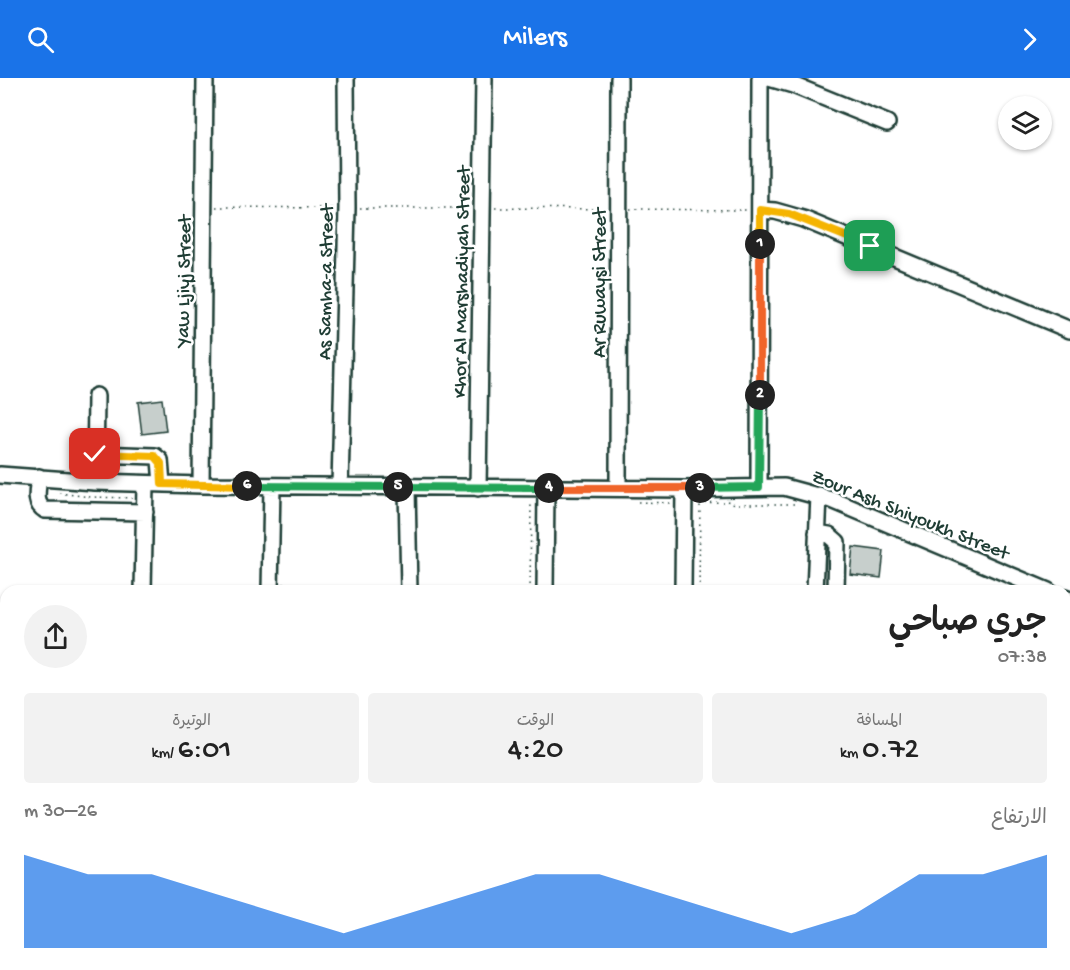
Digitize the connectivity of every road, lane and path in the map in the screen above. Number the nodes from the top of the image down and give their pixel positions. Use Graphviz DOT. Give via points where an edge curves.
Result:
graph roads {
  1 [pos="205,78"];
  2 [pos="346,78"];
  3 [pos="484,78"];
  4 [pos="619,78"];
  5 [pos="760,78"];
  6 [pos="769,78"];
  7 [pos="887,123"];
  8 [pos="760,210"];
  9 [pos="1070,330"];
  10 [pos="96,396"];
  11 [pos="95,454"];
  12 [pos="0,475"];
  13 [pos="39,477"];
  14 [pos="94,482"];
  15 [pos="144,484"];
  16 [pos="162,484"];
  17 [pos="201,485"];
  18 [pos="272,486"];
  19 [pos="340,486"];
  20 [pos="407,487"];
  21 [pos="759,487"];
  22 [pos="478,488"];
  23 [pos="618,488"];
  24 [pos="541,496"];
  25 [pos="684,496"];
  26 [pos="525,500"];
  27 [pos="819,500"];
  28 [pos="638,502"];
  29 [pos="700,503"];
  30 [pos="145,512"];
  31 [pos="817,533"];
  32 [pos="284,579"];
  33 [pos="143,585"];
  34 [pos="270,585"];
  35 [pos="284,585"];
  36 [pos="409,585"];
  37 [pos="531,585"];
  38 [pos="545,585"];
  39 [pos="683,585"];
  40 [pos="699,585"];
  41 [pos="815,585"];
  42 [pos="836,585"];
  43 [pos="1033,585"];
  1 -- 17 [label="street, Yaw Ljiyj Street"];
  2 -- 19 [label="street, As Samha-a Street"];
  3 -- 22 [label="street, Khor Al Marshadiyah Street"];
  4 -- 23 [label="street, Ar Ruwaysi Street"];
  5 -- 8 [label="street"];
  6 -- 7 [label="street"];
  8 -- 9 [label="street" via="803,219"];
  8 -- 21 [label="street"];
  10 -- 11 [label="street"];
  11 -- 14 [label="street"];
  11 -- 16 [label="street" via="155,456 161,463"];
  12 -- 13 [label="street, Zour Ash Shiyoukh Street"];
  13 -- 14 [label="street, Zour Ash Shiyoukh Street"];
  13 -- 30 [label="street" via="37,501 45,510"];
  14 -- 15 [label="street, Zour Ash Shiyoukh Street"];
  15 -- 16 [label="street, Zour Ash Shiyoukh Street"];
  15 -- 30 [label="street"];
  16 -- 17 [label="street, Zour Ash Shiyoukh Street"];
  17 -- 18 [label="street, Zour Ash Shiyoukh Street"];
  18 -- 19 [label="street, Zour Ash Shiyoukh Street"];
  18 -- 34 [label="street"];
  19 -- 20 [label="street, Zour Ash Shiyoukh Street"];
  20 -- 22 [label="street, Zour Ash Shiyoukh Street"];
  20 -- 36 [label="street"];
  21 -- 25 [label="street, Zour Ash Shiyoukh Street"];
  21 -- 27 [label="street, Zour Ash Shiyoukh Street" via="784,488"];
  22 -- 24 [label="street, Zour Ash Shiyoukh Street"];
  23 -- 24 [label="street, Zour Ash Shiyoukh Street"];
  23 -- 25 [label="street, Zour Ash Shiyoukh Street"];
  24 -- 26 [label="path"];
  24 -- 37 [label="path"];
  24 -- 38 [label="street"];
  25 -- 28 [label="path"];
  25 -- 29 [label="path"];
  25 -- 39 [label="street"];
  27 -- 29 [label="path"];
  27 -- 31 [label="street"];
  27 -- 43 [label="street, Zour Ash Shiyoukh Street"];
  29 -- 40 [label="path"];
  30 -- 33 [label="street"];
  31 -- 41 [label="street"];
  31 -- 42 [label="street" via="830,535 837,542"];
  32 -- 35 [label="path"];
}
